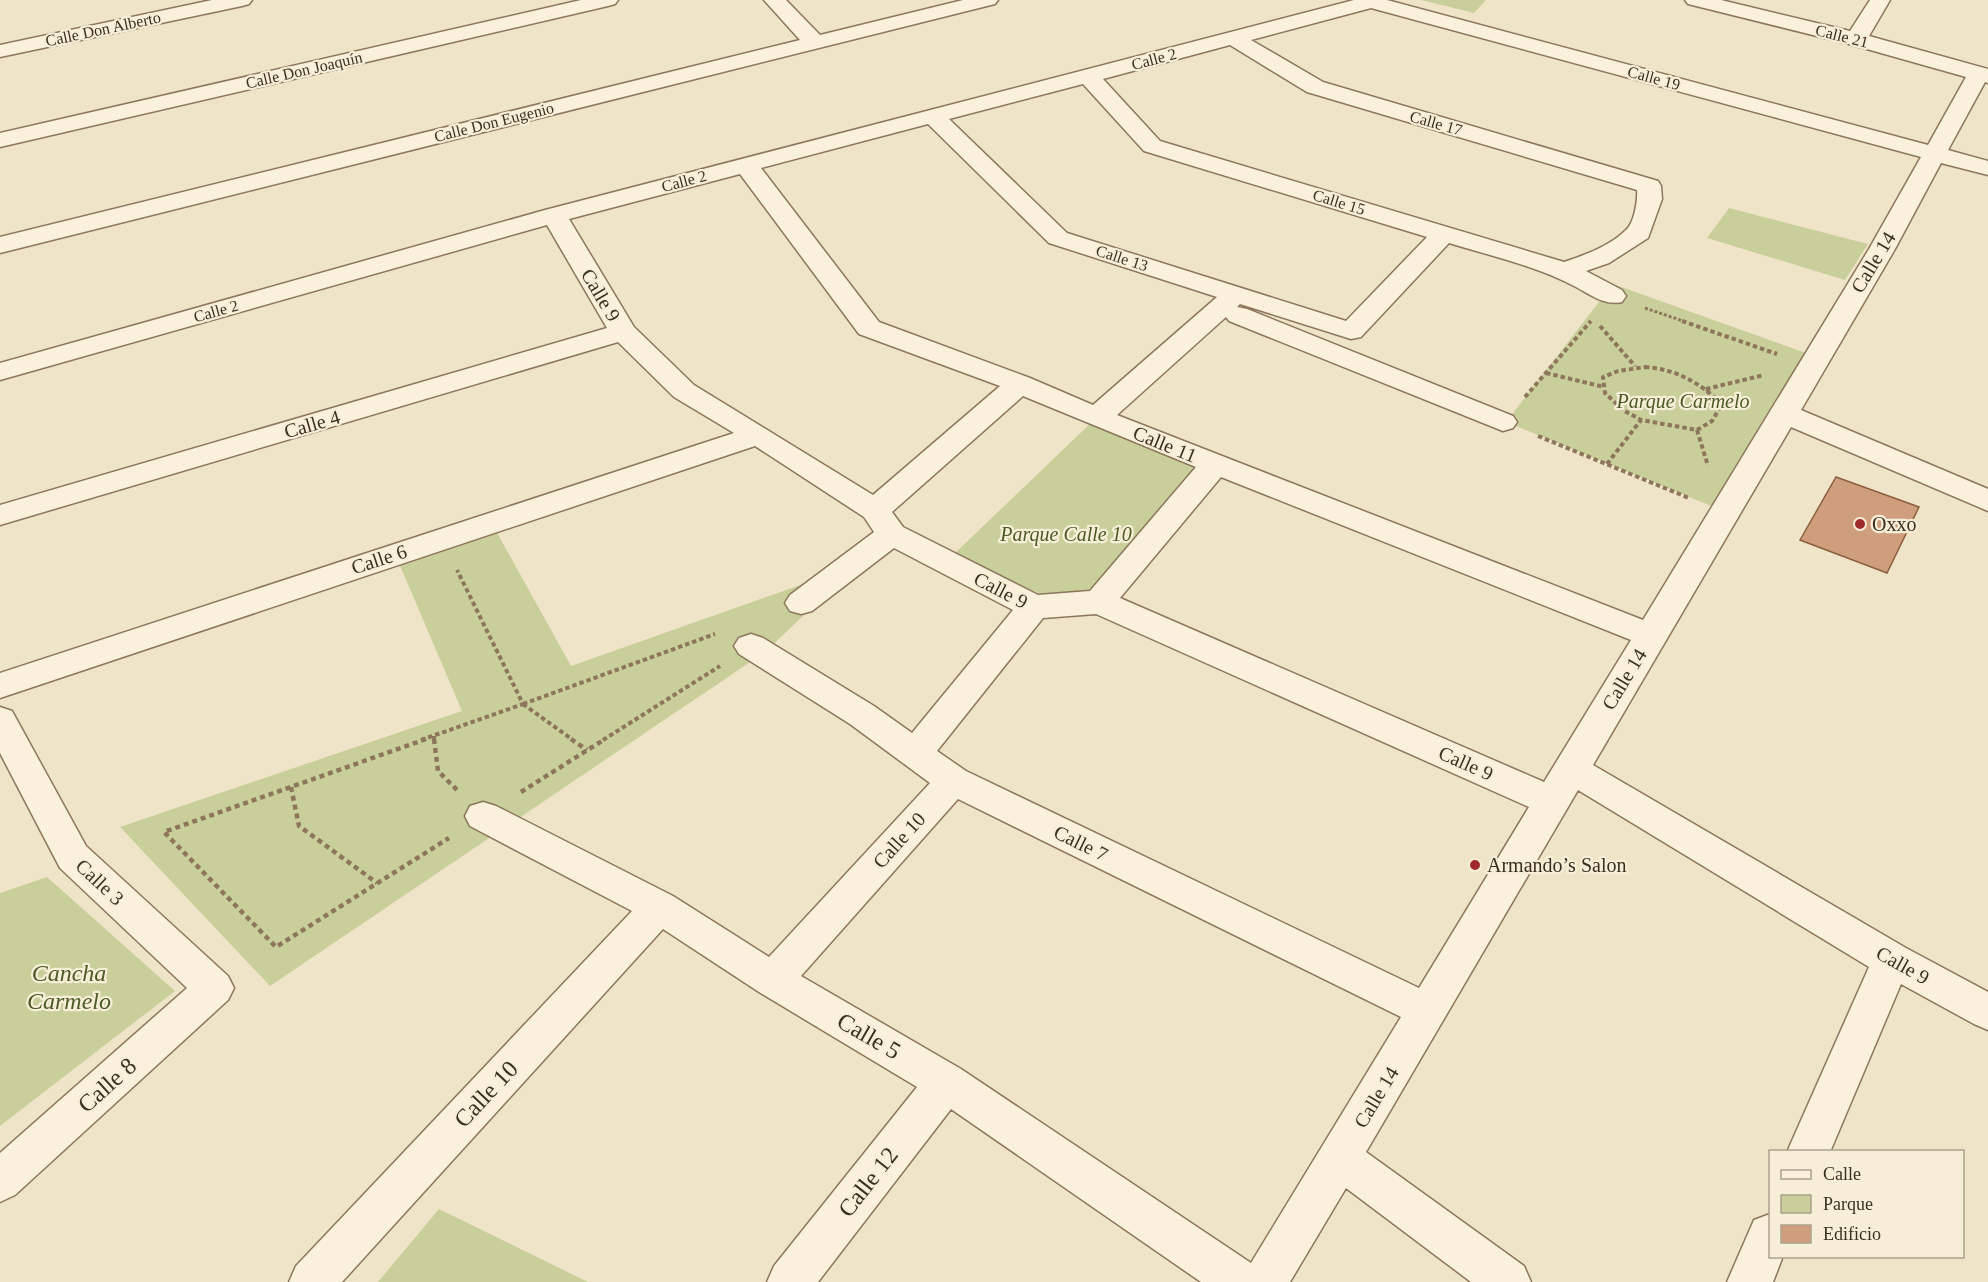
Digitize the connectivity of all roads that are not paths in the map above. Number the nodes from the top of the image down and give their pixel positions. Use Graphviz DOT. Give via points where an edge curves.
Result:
graph roads {
  1 [pos="242,0"];
  2 [pos="608,0"];
  3 [pos="774,0"];
  4 [pos="988,0"];
  5 [pos="1695,0"];
  6 [pos="1880,0"];
  7 [pos="1371,2"];
  8 [pos="1233,38"];
  9 [pos="1856,39"];
  10 [pos="814,42"];
  11 [pos="0,51"];
  12 [pos="1983,75"];
  13 [pos="1088,76"];
  14 [pos="933,116"];
  15 [pos="0,140"];
  16 [pos="1936,154"];
  17 [pos="746,165"];
  18 [pos="1988,168"];
  19 [pos="554,215"];
  20 [pos="1444,234"];
  21 [pos="0,244"];
  22 [pos="1564,270"];
  23 [pos="1613,296"];
  24 [pos="1228,301"];
  25 [pos="623,332"];
  26 [pos="0,372"];
  27 [pos="1020,384"];
  28 [pos="1783,413"];
  29 [pos="1097,417"];
  30 [pos="1503,422"];
  31 [pos="758,435"];
  32 [pos="1215,464"];
  33 [pos="1988,501"];
  34 [pos="0,515"];
  35 [pos="884,522"];
  36 [pos="1099,602"];
  37 [pos="801,603"];
  38 [pos="1034,607"];
  39 [pos="1650,635"];
  40 [pos="737,639"];
  41 [pos="0,686"];
  42 [pos="0,720"];
  43 [pos="915,753"];
  44 [pos="1571,769"];
  45 [pos="952,781"];
  46 [pos="1552,801"];
  47 [pos="483,816"];
  48 [pos="660,907"];
  49 [pos="1892,960"];
  50 [pos="773,980"];
  51 [pos="214,988"];
  52 [pos="1428,1011"];
  53 [pos="1988,1012"];
  54 [pos="946,1082"];
  55 [pos="1809,1150"];
  56 [pos="1339,1157"];
  57 [pos="0,1181"];
  58 [pos="1769,1237"];
  59 [pos="312,1282"];
  60 [pos="790,1282"];
  61 [pos="1240,1282"];
  62 [pos="1265,1282"];
  63 [pos="1509,1282"];
  64 [pos="1750,1282"];
  1 -- 11 [label="street, Calle Don Alberto"];
  2 -- 15 [label="street, Calle Don Joaquín"];
  3 -- 10 [label="street"];
  4 -- 10 [label="street, Calle Don Eugenio"];
  5 -- 9 [label="street, Calle 21"];
  6 -- 9 [label="street"];
  7 -- 8 [label="street, Calle 2"];
  7 -- 16 [label="street, Calle 19"];
  8 -- 13 [label="street, Calle 2"];
  8 -- 22 [label="street, Calle 17" via="1315,87 1649,186 1650,199 1639,233 1600,258"];
  9 -- 12 [label="street, Calle 21"];
  10 -- 21 [label="street, Calle Don Eugenio"];
  12 -- 16 [label="street, Calle 14"];
  13 -- 14 [label="street, Calle 2"];
  13 -- 20 [label="street, Calle 15" via="1152,146"];
  14 -- 17 [label="street, Calle 2"];
  14 -- 24 [label="street, Calle 13" via="1058,238"];
  16 -- 18 [label="street"];
  16 -- 28 [label="street, Calle 14"];
  17 -- 19 [label="street, Calle 2"];
  17 -- 27 [label="street, Calle 11" via="869,328"];
  19 -- 25 [label="street, Calle 9"];
  19 -- 26 [label="street, Calle 2"];
  20 -- 22 [label="street, Calle 15"];
  20 -- 24 [label="street, Calle 13" via="1351,331"];
  22 -- 23 [label="street, Calle 15"];
  24 -- 29 [label="street"];
  24 -- 30 [label="street, Calle 13"];
  25 -- 31 [label="street, Calle 9" via="684,391"];
  25 -- 34 [label="street, Calle 4"];
  27 -- 29 [label="street, Calle 11"];
  27 -- 35 [label="street"];
  28 -- 33 [label="street"];
  28 -- 39 [label="street, Calle 14"];
  29 -- 32 [label="street, Calle 11"];
  31 -- 35 [label="street, Calle 9"];
  31 -- 41 [label="street, Calle 6"];
  32 -- 36 [label="street"];
  32 -- 39 [label="street, Calle 11"];
  35 -- 37 [label="street"];
  35 -- 38 [label="street, Calle 9"];
  36 -- 38 [label="street, Calle 9"];
  36 -- 46 [label="street, Calle 9"];
  38 -- 43 [label="street"];
  39 -- 44 [label="street, Calle 14"];
  40 -- 43 [label="street, Calle 7" via="862,714"];
  42 -- 51 [label="street, Calle 3" via="73,857"];
  43 -- 45 [label="street, Calle 7"];
  44 -- 46 [label="street, Calle 14"];
  44 -- 49 [label="street, Calle 9"];
  45 -- 50 [label="street, Calle 10"];
  45 -- 52 [label="street, Calle 7"];
  46 -- 52 [label="street, Calle 14"];
  47 -- 48 [label="street, Calle 5"];
  48 -- 50 [label="street, Calle 5"];
  48 -- 59 [label="street, Calle 10"];
  49 -- 53 [label="street, Calle 9"];
  49 -- 55 [label="street"];
  50 -- 54 [label="street, Calle 5"];
  51 -- 57 [label="street, Calle 8"];
  52 -- 56 [label="street, Calle 14"];
  54 -- 60 [label="street, Calle 12"];
  54 -- 61 [label="street, Calle 5"];
  56 -- 62 [label="street, Calle 14"];
  56 -- 63 [label="street"];
  58 -- 64 [label="street"];
}
